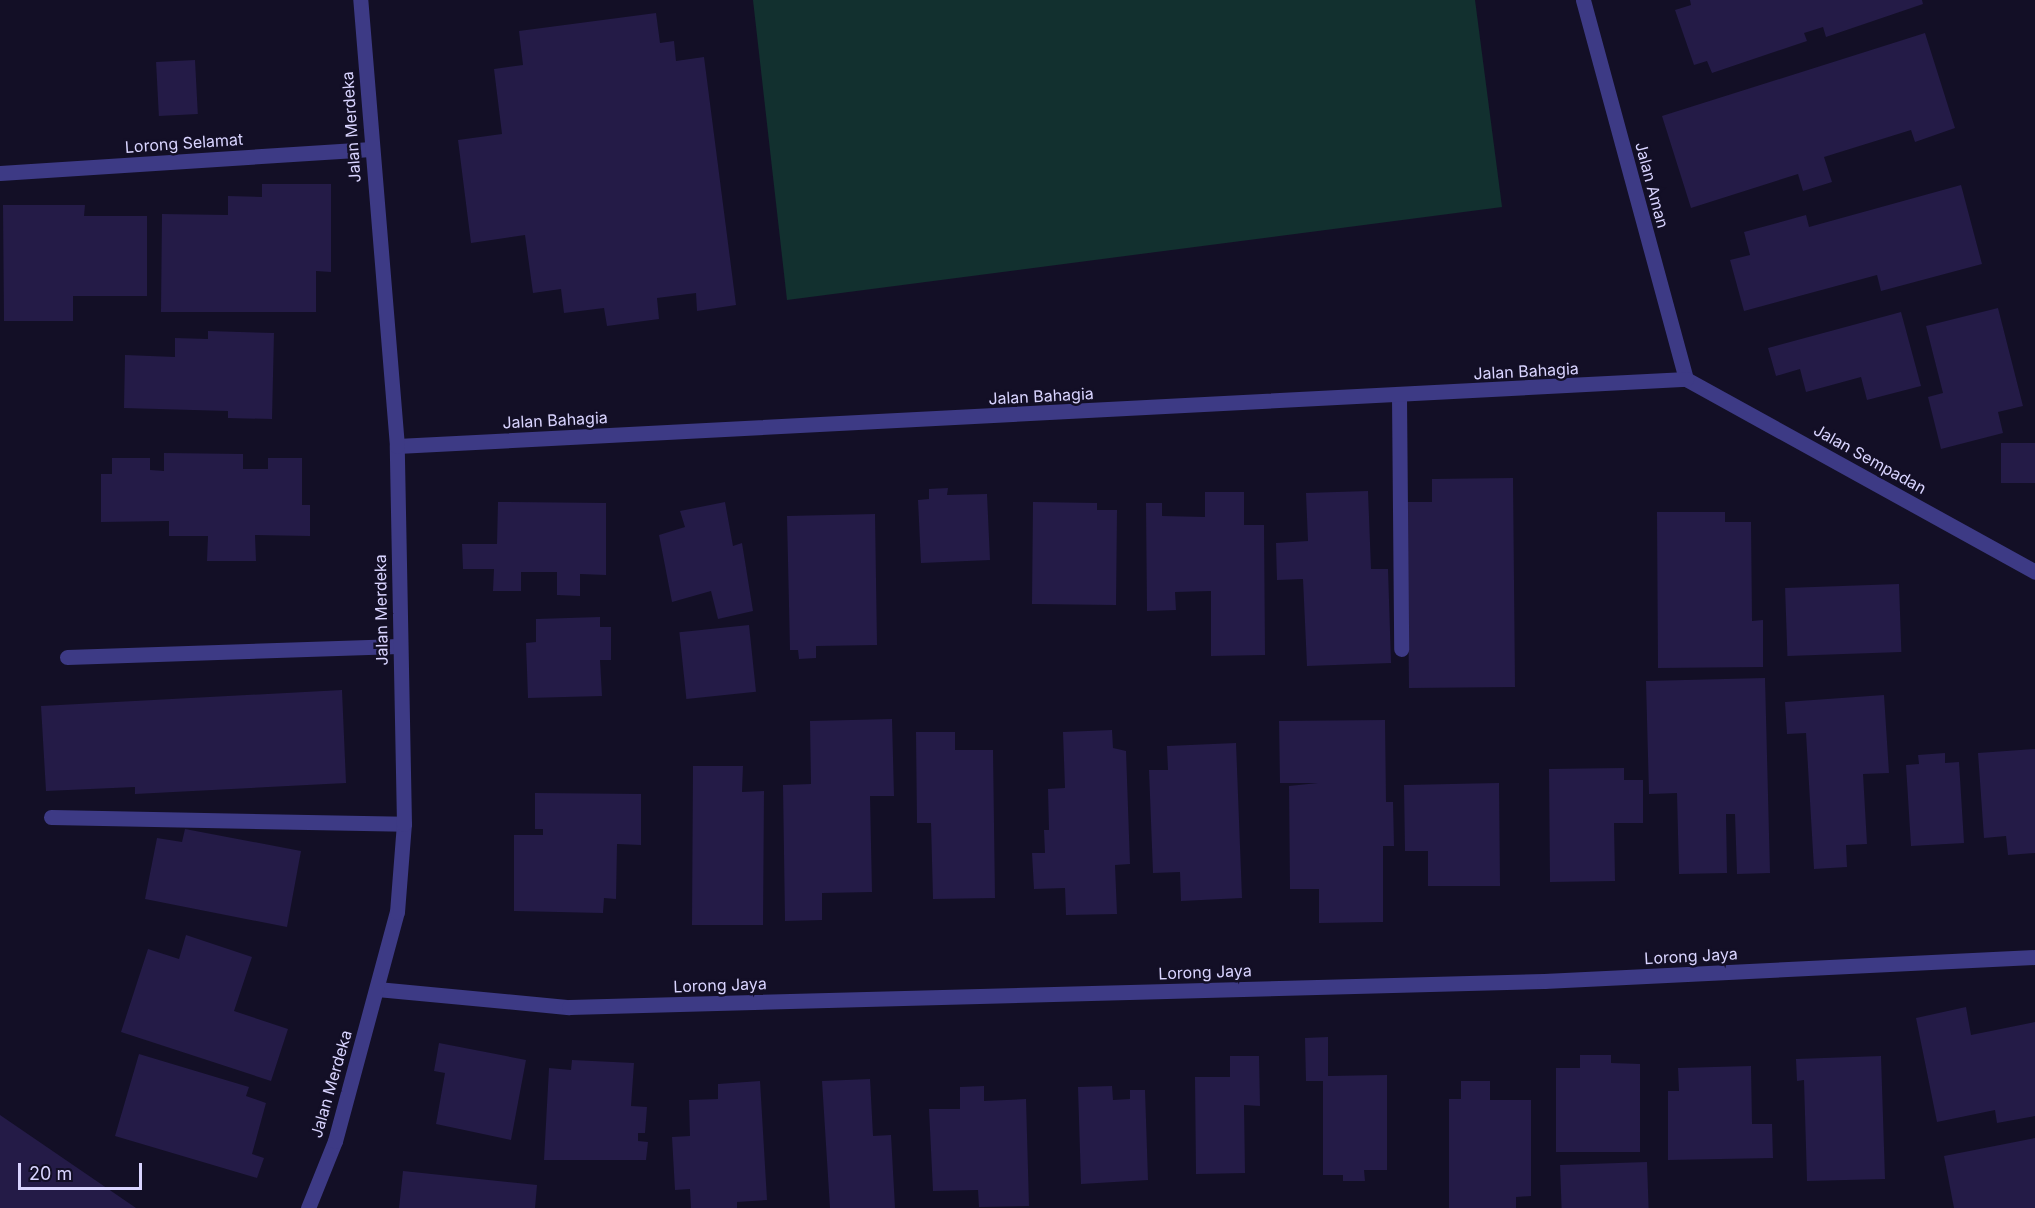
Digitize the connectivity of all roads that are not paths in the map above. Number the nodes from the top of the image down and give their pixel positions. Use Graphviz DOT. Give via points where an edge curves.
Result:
graph roads {
  1 [pos="360,0"];
  2 [pos="1583,0"];
  3 [pos="370,149"];
  4 [pos="0,173"];
  5 [pos="1686,379"];
  6 [pos="1399,396"];
  7 [pos="397,446"];
  8 [pos="2035,572"];
  9 [pos="399,646"];
  10 [pos="1401,649"];
  11 [pos="67,657"];
  12 [pos="51,817"];
  13 [pos="404,824"];
  14 [pos="2035,957"];
  15 [pos="377,989"];
  16 [pos="308,1208"];
  1 -- 3 [label="street, Jalan Merdeka"];
  2 -- 5 [label="street, Jalan Aman"];
  3 -- 4 [label="street, Lorong Selamat"];
  3 -- 7 [label="street, Jalan Merdeka"];
  5 -- 6 [label="street, Jalan Bahagia"];
  5 -- 8 [label="street, Jalan Sempadan"];
  6 -- 7 [label="street, Jalan Bahagia"];
  6 -- 10 [label="street"];
  7 -- 9 [label="street, Jalan Merdeka"];
  9 -- 11 [label="street"];
  9 -- 13 [label="street, Jalan Merdeka"];
  12 -- 13 [label="street"];
  13 -- 15 [label="street, Jalan Merdeka" via="397,912"];
  14 -- 15 [label="street, Lorong Jaya" via="1532,982 569,1007"];
  15 -- 16 [label="street, Jalan Merdeka" via="335,1141"];
}
